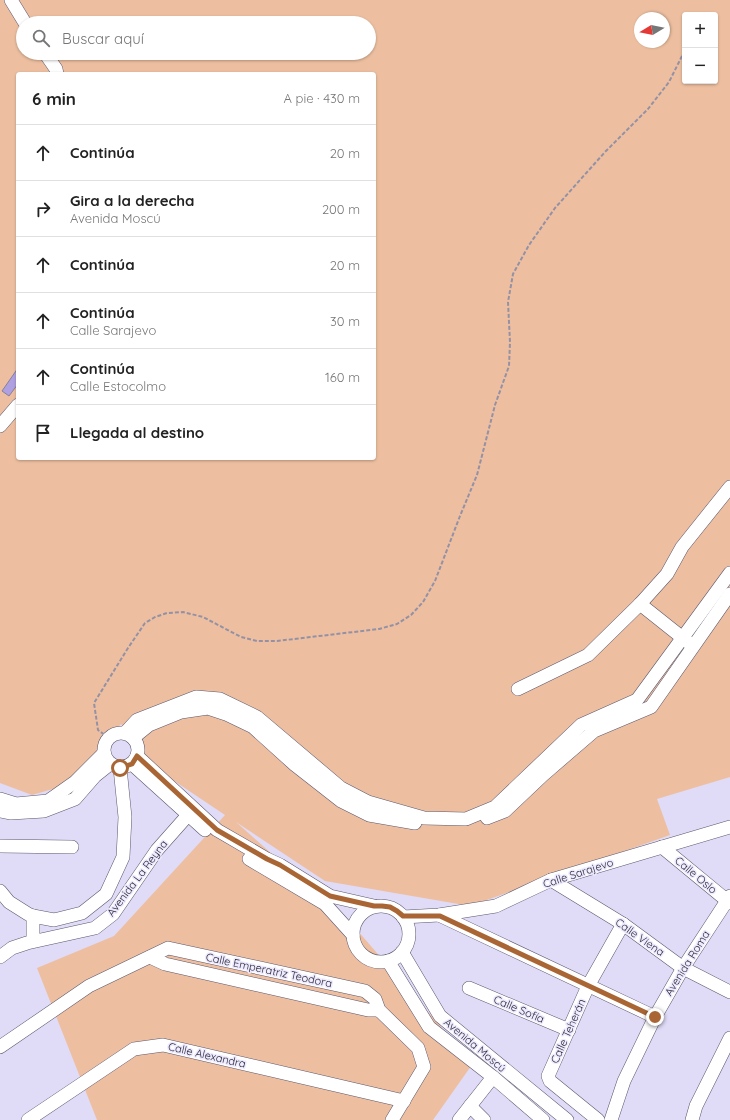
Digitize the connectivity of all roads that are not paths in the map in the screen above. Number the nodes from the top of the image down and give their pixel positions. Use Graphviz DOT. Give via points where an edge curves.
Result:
graph roads {
  1 [pos="11,0"];
  2 [pos="21,16"];
  3 [pos="50,60"];
  4 [pos="57,72"];
  5 [pos="16,407"];
  6 [pos="0,426"];
  7 [pos="730,486"];
  8 [pos="730,573"];
  9 [pos="730,594"];
  10 [pos="640,604"];
  11 [pos="682,638"];
  12 [pos="694,646"];
  13 [pos="518,689"];
  14 [pos="129,736"];
  15 [pos="121,761"];
  16 [pos="532,778"];
  17 [pos="0,799"];
  18 [pos="0,811"];
  19 [pos="188,815"];
  20 [pos="730,827"];
  21 [pos="0,846"];
  22 [pos="72,847"];
  23 [pos="662,847"];
  24 [pos="265,863"];
  25 [pos="551,880"];
  26 [pos="108,888"];
  27 [pos="0,891"];
  28 [pos="125,897"];
  29 [pos="327,900"];
  30 [pos="729,900"];
  31 [pos="5,905"];
  32 [pos="374,906"];
  33 [pos="33,916"];
  34 [pos="403,916"];
  35 [pos="440,916"];
  36 [pos="623,924"];
  37 [pos="353,935"];
  38 [pos="33,942"];
  39 [pos="402,952"];
  40 [pos="0,957"];
  41 [pos="388,961"];
  42 [pos="683,968"];
  43 [pos="588,986"];
  44 [pos="469,988"];
  45 [pos="730,992"];
  46 [pos="655,1017"];
  47 [pos="569,1030"];
  48 [pos="730,1038"];
  49 [pos="0,1047"];
  50 [pos="493,1077"];
  51 [pos="404,1101"];
  52 [pos="470,1106"];
  53 [pos="28,1120"];
  54 [pos="392,1120"];
  55 [pos="459,1120"];
  56 [pos="484,1120"];
  57 [pos="543,1120"];
  58 [pos="567,1120"];
  59 [pos="598,1120"];
  60 [pos="611,1120"];
  61 [pos="692,1120"];
  1 -- 2 [label="street"];
  3 -- 4 [label="street"];
  5 -- 6 [label="street"];
  7 -- 10 [label="street" via="682,547 667,574"];
  8 -- 11 [label="street"];
  9 -- 12 [label="street"];
  10 -- 11 [label="street"];
  10 -- 13 [label="street" via="588,655"];
  11 -- 12 [label="street"];
  11 -- 16 [label="street" via="637,700 581,725"];
  12 -- 16 [label="street" via="651,707 594,731"];
  14 -- 15 [label="street" via="137,744 138,750"];
  14 -- 15 [label="street" via="116,734 109,738 104,748"];
  14 -- 16 [label="street" via="181,712 208,708 269,734 295,765 345,796 369,815 432,826 475,823 505,811"];
  15 -- 17 [label="street" via="76,782 48,801 16,804"];
  15 -- 18 [label="street" via="95,776 75,799 44,811"];
  15 -- 19 [label="street"];
  15 -- 24 [label="street"];
  15 -- 26 [label="street, Avenida La Reyna" via="125,817 123,857"];
  19 -- 24 [label="street" via="215,839"];
  19 -- 28 [label="street, Avenida La Reyna" via="157,850"];
  20 -- 23 [label="street, Calle Sarajevo"];
  21 -- 22 [label="street"];
  23 -- 25 [label="street, Calle Sarajevo"];
  23 -- 30 [label="street, Calle Oslo"];
  24 -- 29 [label="street"];
  25 -- 35 [label="street, Calle Sarajevo" via="496,906"];
  25 -- 36 [label="street, Calle Viena"];
  26 -- 28 [label="street"];
  26 -- 33 [label="street, Avenida La Reyna" via="106,894 82,913 54,920"];
  27 -- 31 [label="street, Avenida La Reyna"];
  28 -- 38 [label="street, Avenida La Reyna" via="113,914 95,928"];
  29 -- 32 [label="street"];
  29 -- 37 [label="street"];
  30 -- 42 [label="street, Avenida Roma"];
  31 -- 33 [label="street, Avenida La Reyna"];
  32 -- 34 [label="street" via="390,907"];
  32 -- 37 [label="street" via="359,916 354,924"];
  33 -- 38 [label="street"];
  34 -- 35 [label="street, Calle Sarajevo"];
  34 -- 39 [label="street" via="408,935 407,944"];
  35 -- 43 [label="street"];
  36 -- 42 [label="street, Calle Viena"];
  36 -- 43 [label="street, Calle Teherán"];
  37 -- 41 [label="street" via="357,950 363,956 379,962"];
  38 -- 40 [label="street, Avenida La Reyna" via="12,948"];
  39 -- 41 [label="street"];
  39 -- 58 [label="street, Avenida Moscú" via="440,1016"];
  41 -- 50 [label="street, Avenida Moscú" via="429,1027"];
  42 -- 45 [label="street, Calle Viena"];
  42 -- 46 [label="street, Avenida Roma"];
  43 -- 46 [label="street"];
  43 -- 47 [label="street, Calle Teherán"];
  44 -- 47 [label="street, Calle Sofía"];
  46 -- 60 [label="street, Avenida Roma" via="624,1081"];
  47 -- 59 [label="street, Calle Teherán" via="548,1076 550,1081"];
  48 -- 61 [label="street" via="696,1106"];
  49 -- 51 [label="street, Calle Emperatriz Teodora" via="90,986 150,957 173,966 368,1010 379,1010 418,1048 424,1067"];
  50 -- 52 [label="street"];
  50 -- 57 [label="street, Avenida Moscú"];
  51 -- 53 [label="street, Calle Alexandra" via="162,1045 134,1048"];
  51 -- 54 [label="street"];
  52 -- 55 [label="street"];
  52 -- 56 [label="street"];
}
